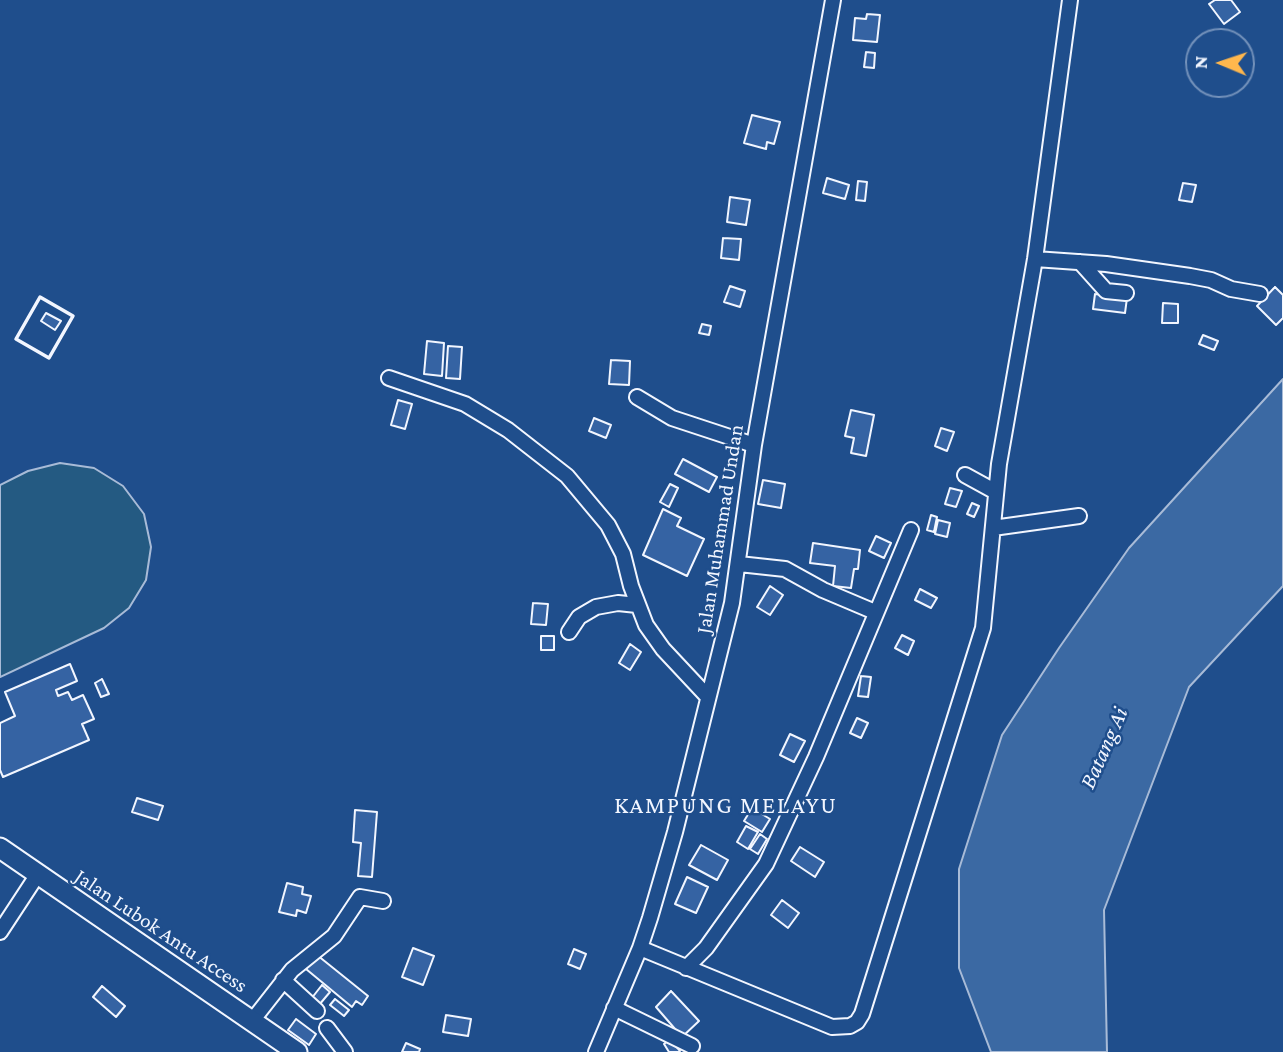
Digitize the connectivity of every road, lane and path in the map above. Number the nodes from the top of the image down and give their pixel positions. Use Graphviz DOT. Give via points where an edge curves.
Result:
graph roads {
  1 [pos="833,0"];
  2 [pos="1070,0"];
  3 [pos="1035,259"];
  4 [pos="1080,262"];
  5 [pos="1126,293"];
  6 [pos="1259,294"];
  7 [pos="389,378"];
  8 [pos="637,397"];
  9 [pos="754,445"];
  10 [pos="965,475"];
  11 [pos="996,492"];
  12 [pos="1079,516"];
  13 [pos="993,527"];
  14 [pos="911,530"];
  15 [pos="739,564"];
  16 [pos="637,605"];
  17 [pos="875,612"];
  18 [pos="569,632"];
  19 [pos="707,696"];
  20 [pos="0,848"];
  21 [pos="38,874"];
  22 [pos="383,901"];
  23 [pos="0,932"];
  24 [pos="640,948"];
  25 [pos="686,968"];
  26 [pos="284,981"];
  27 [pos="614,1008"];
  28 [pos="317,1011"];
  29 [pos="252,1021"];
  30 [pos="327,1028"];
  31 [pos="692,1046"];
  32 [pos="297,1052"];
  33 [pos="345,1052"];
  34 [pos="596,1052"];
  1 -- 9 [label="street, Jalan Muhammad Undan"];
  2 -- 3 [label="street"];
  3 -- 4 [label="street"];
  3 -- 11 [label="street"];
  4 -- 5 [label="street" via="1106,291"];
  4 -- 6 [label="street" via="1190,276"];
  7 -- 16 [label="street" via="465,404 508,430 567,476 624,554"];
  8 -- 9 [label="street" via="672,418"];
  9 -- 15 [label="street, Jalan Muhammad Undan"];
  10 -- 11 [label="street"];
  11 -- 13 [label="street"];
  12 -- 13 [label="street"];
  13 -- 25 [label="street" via="984,628 866,1004 856,1022 832,1027"];
  14 -- 17 [label="street"];
  15 -- 17 [label="street" via="785,569"];
  15 -- 19 [label="street, Jalan Muhammad Undan"];
  16 -- 18 [label="street" via="596,607 579,617"];
  16 -- 19 [label="street" via="663,649"];
  17 -- 25 [label="street" via="766,864 706,948"];
  19 -- 24 [label="street, Jalan Muhammad Undan" via="675,832"];
  20 -- 21 [label="main road, Jalan Lubok Antu Access"];
  21 -- 23 [label="street"];
  21 -- 29 [label="main road, Jalan Lubok Antu Access"];
  22 -- 26 [label="street" via="360,897 334,936"];
  24 -- 25 [label="street"];
  24 -- 27 [label="street, Jalan Muhammad Undan"];
  26 -- 28 [label="street"];
  26 -- 29 [label="street"];
  27 -- 31 [label="street"];
  27 -- 34 [label="street, Jalan Muhammad Undan"];
  29 -- 32 [label="main road, Jalan Lubok Antu Access"];
  30 -- 33 [label="street"];
}
